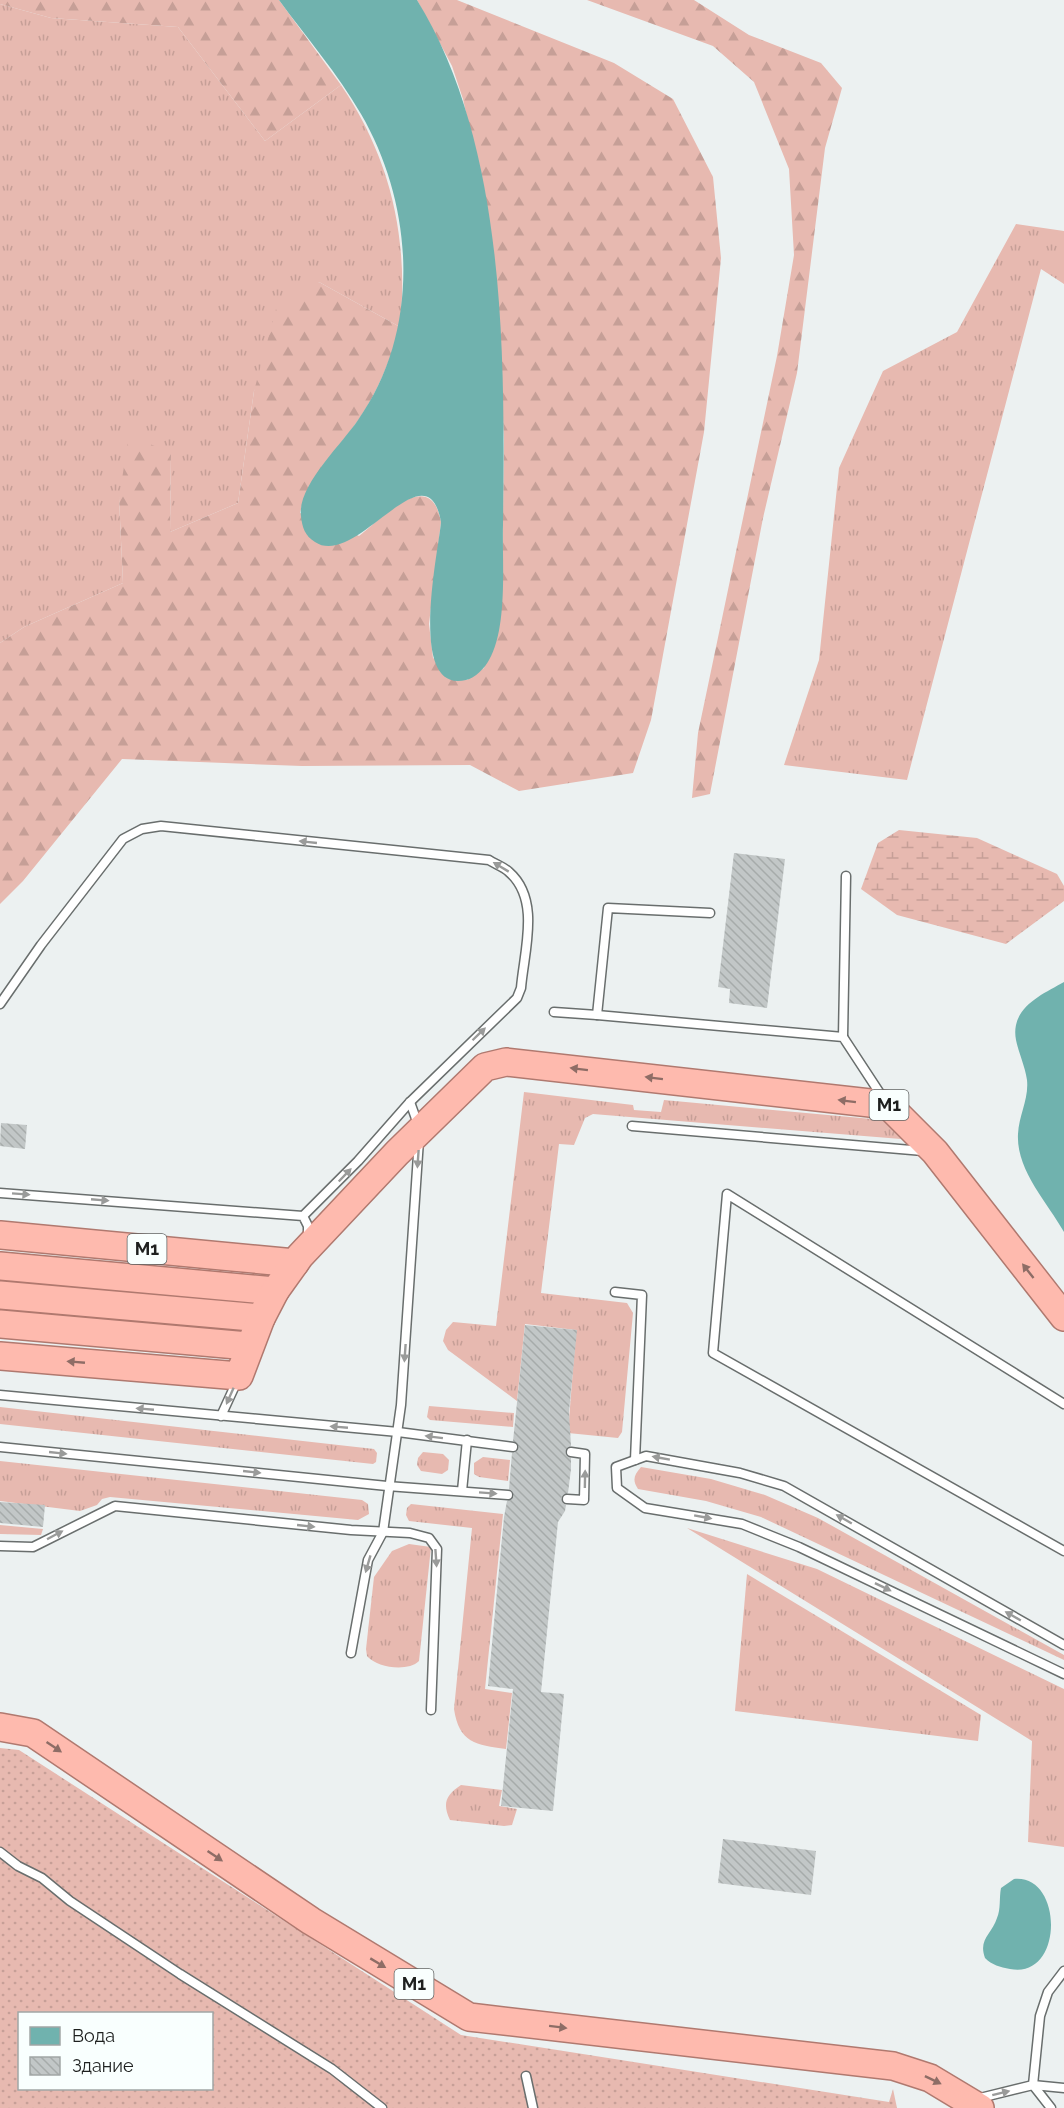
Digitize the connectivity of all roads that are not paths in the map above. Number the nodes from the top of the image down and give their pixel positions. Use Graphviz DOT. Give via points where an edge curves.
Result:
graph roads {
  1 [pos="846,876"];
  2 [pos="710,913"];
  3 [pos="0,1004"];
  4 [pos="554,1011"];
  5 [pos="597,1015"];
  6 [pos="843,1037"];
  7 [pos="410,1102"];
  8 [pos="888,1105"];
  9 [pos="632,1126"];
  10 [pos="420,1131"];
  11 [pos="935,1152"];
  12 [pos="0,1193"];
  13 [pos="303,1216"];
  14 [pos="0,1235"];
  15 [pos="0,1250"];
  16 [pos="0,1266"];
  17 [pos="0,1280"];
  18 [pos="615,1292"];
  19 [pos="0,1295"];
  20 [pos="0,1310"];
  21 [pos="267,1312"];
  22 [pos="1064,1317"];
  23 [pos="0,1324"];
  24 [pos="0,1337"];
  25 [pos="0,1356"];
  26 [pos="0,1395"];
  27 [pos="1064,1404"];
  28 [pos="221,1416"];
  29 [pos="398,1432"];
  30 [pos="467,1440"];
  31 [pos="0,1447"];
  32 [pos="513,1447"];
  33 [pos="571,1452"];
  34 [pos="635,1460"];
  35 [pos="387,1486"];
  36 [pos="462,1491"];
  37 [pos="508,1495"];
  38 [pos="567,1499"];
  39 [pos="382,1532"];
  40 [pos="0,1546"];
  41 [pos="1064,1551"];
  42 [pos="1064,1645"];
  43 [pos="351,1653"];
  44 [pos="1064,1674"];
  45 [pos="431,1710"];
  46 [pos="0,1727"];
  47 [pos="0,1852"];
  48 [pos="1064,1971"];
  49 [pos="526,2076"];
  50 [pos="1033,2085"];
  51 [pos="1064,2088"];
  52 [pos="975,2104"];
  53 [pos="382,2108"];
  54 [pos="533,2108"];
  55 [pos="1051,2108"];
  1 -- 6 [label="lane"];
  2 -- 5 [label="lane" via="608,908"];
  7 -- 3 [label="lane, one-way" via="517,998 521,988 529,907 524,892 509,872 489,860 161,826 142,829 123,839"];
  4 -- 5 [label="lane"];
  5 -- 6 [label="lane"];
  6 -- 8 [label="lane"];
  7 -- 10 [label="lane"];
  13 -- 7 [label="lane, one-way"];
  8 -- 10 [label="highway, М1, one-way" via="506,1062 485,1067"];
  8 -- 11 [label="highway, М1"];
  9 -- 11 [label="lane"];
  10 -- 21 [label="highway, М1"];
  10 -- 29 [label="lane, one-way"];
  22 -- 11 [label="highway, М1, one-way"];
  12 -- 13 [label="lane, one-way"];
  13 -- 21 [label="lane" via="308,1240"];
  14 -- 21 [label="highway, М1"];
  15 -- 21 [label="highway, М1"];
  16 -- 21 [label="highway, М1"];
  17 -- 21 [label="highway, М1"];
  18 -- 34 [label="lane" via="642,1294"];
  19 -- 21 [label="highway"];
  20 -- 21 [label="highway"];
  21 -- 23 [label="highway"];
  21 -- 24 [label="highway"];
  21 -- 25 [label="highway, one-way"];
  21 -- 28 [label="lane, one-way"];
  28 -- 26 [label="lane, one-way"];
  27 -- 41 [label="lane" via="727,1194 713,1353"];
  29 -- 28 [label="lane, one-way"];
  30 -- 29 [label="lane, one-way"];
  29 -- 35 [label="lane"];
  30 -- 32 [label="lane"];
  30 -- 36 [label="lane"];
  31 -- 35 [label="lane, one-way"];
  38 -- 33 [label="lane, one-way" via="584,1500 585,1454"];
  42 -- 34 [label="lane, one-way" via="784,1486 740,1473 646,1455"];
  34 -- 44 [label="lane, one-way" via="616,1467 617,1488 645,1508 752,1528"];
  35 -- 36 [label="lane"];
  35 -- 39 [label="lane"];
  36 -- 37 [label="lane, one-way"];
  40 -- 39 [label="lane, one-way" via="33,1547 115,1506"];
  39 -- 43 [label="lane, one-way" via="368,1560"];
  39 -- 45 [label="lane, one-way" via="429,1538 437,1549"];
  46 -- 52 [label="highway, М1, one-way" via="33,1733 311,1921 469,2017 872,2062 930,2078"];
  47 -- 53 [label="lane" via="180,1974 332,2069"];
  48 -- 50 [label="lane" via="1048,1992 1040,2016"];
  49 -- 54 [label="lane"];
  50 -- 51 [label="lane"];
  52 -- 50 [label="lane, one-way"];
  50 -- 55 [label="lane"];
}
